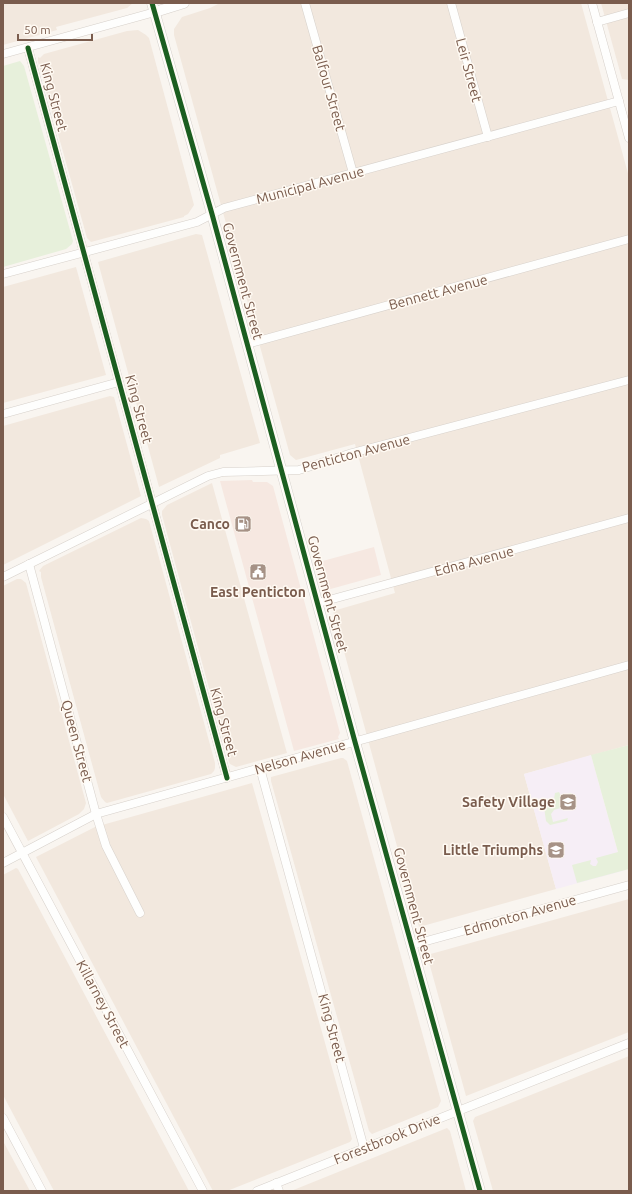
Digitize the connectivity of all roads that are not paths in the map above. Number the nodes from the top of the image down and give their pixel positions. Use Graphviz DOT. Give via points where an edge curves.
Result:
graph roads {
  1 [pos="184,3"];
  2 [pos="305,3"];
  3 [pos="451,3"];
  4 [pos="592,3"];
  5 [pos="153,7"];
  6 [pos="629,13"];
  7 [pos="597,22"];
  8 [pos="28,48"];
  9 [pos="3,54"];
  10 [pos="619,101"];
  11 [pos="488,137"];
  12 [pos="629,138"];
  13 [pos="353,173"];
  14 [pos="212,214"];
  15 [pos="629,239"];
  16 [pos="84,252"];
  17 [pos="3,274"];
  18 [pos="247,344"];
  19 [pos="629,380"];
  20 [pos="119,382"];
  21 [pos="3,414"];
  22 [pos="282,470"];
  23 [pos="153,504"];
  24 [pos="629,518"];
  25 [pos="29,564"];
  26 [pos="3,577"];
  27 [pos="318,603"];
  28 [pos="629,665"];
  29 [pos="355,742"];
  30 [pos="260,768"];
  31 [pos="227,778"];
  32 [pos="96,814"];
  33 [pos="3,817"];
  34 [pos="22,853"];
  35 [pos="3,863"];
  36 [pos="629,885"];
  37 [pos="140,913"];
  38 [pos="412,945"];
  39 [pos="629,1043"];
  40 [pos="457,1111"];
  41 [pos="3,1118"];
  42 [pos="364,1148"];
  43 [pos="277,1187"];
  44 [pos="42,1191"];
  45 [pos="203,1191"];
  46 [pos="257,1191"];
  47 [pos="480,1191"];
  1 -- 5 [label="street"];
  2 -- 13 [label="street, Balfour Street"];
  3 -- 11 [label="street, Leir Street"];
  4 -- 7 [label="street"];
  5 -- 8 [label="street"];
  5 -- 14 [label="street, Government Street"];
  6 -- 7 [label="street"];
  7 -- 10 [label="street"];
  8 -- 9 [label="street"];
  8 -- 16 [label="street, King Street"];
  10 -- 11 [label="street, Municipal Avenue"];
  10 -- 12 [label="street"];
  11 -- 13 [label="street, Municipal Avenue"];
  13 -- 14 [label="street, Municipal Avenue" via="224,208"];
  14 -- 16 [label="street, Municipal Avenue" via="197,222"];
  14 -- 18 [label="street, Government Street"];
  15 -- 18 [label="street, Bennett Avenue"];
  16 -- 17 [label="street, Municipal Avenue"];
  16 -- 20 [label="street, King Street"];
  18 -- 22 [label="street, Government Street"];
  19 -- 22 [label="street, Penticton Avenue" via="360,451 299,470"];
  20 -- 21 [label="street"];
  20 -- 23 [label="street, King Street"];
  22 -- 23 [label="street, Penticton Avenue" via="218,473"];
  22 -- 27 [label="street, Government Street"];
  23 -- 25 [label="street, Penticton Avenue"];
  23 -- 31 [label="street, King Street"];
  24 -- 27 [label="street, Edna Avenue"];
  25 -- 26 [label="street, Penticton Avenue"];
  25 -- 32 [label="street, Queen Street"];
  27 -- 29 [label="street, Government Street"];
  28 -- 29 [label="street, Nelson Avenue"];
  29 -- 30 [label="street, Nelson Avenue"];
  29 -- 38 [label="street, Government Street"];
  30 -- 31 [label="street, Nelson Avenue"];
  30 -- 42 [label="street, King Street"];
  31 -- 32 [label="street, Nelson Avenue"];
  32 -- 34 [label="street, Nelson Avenue"];
  32 -- 37 [label="street, Queen Street" via="106,846"];
  33 -- 34 [label="street, Killarney Street"];
  34 -- 35 [label="street, Nelson Avenue"];
  34 -- 45 [label="street, Killarney Street"];
  36 -- 38 [label="street, Edmonton Avenue"];
  38 -- 40 [label="street, Government Street"];
  39 -- 40 [label="street, Forestbrook Drive"];
  40 -- 42 [label="street, Forestbrook Drive"];
  40 -- 47 [label="street, Government Street"];
  41 -- 44 [label="street"];
  42 -- 43 [label="street, Forestbrook Drive"];
  43 -- 46 [label="street, Forestbrook Drive"];
}
